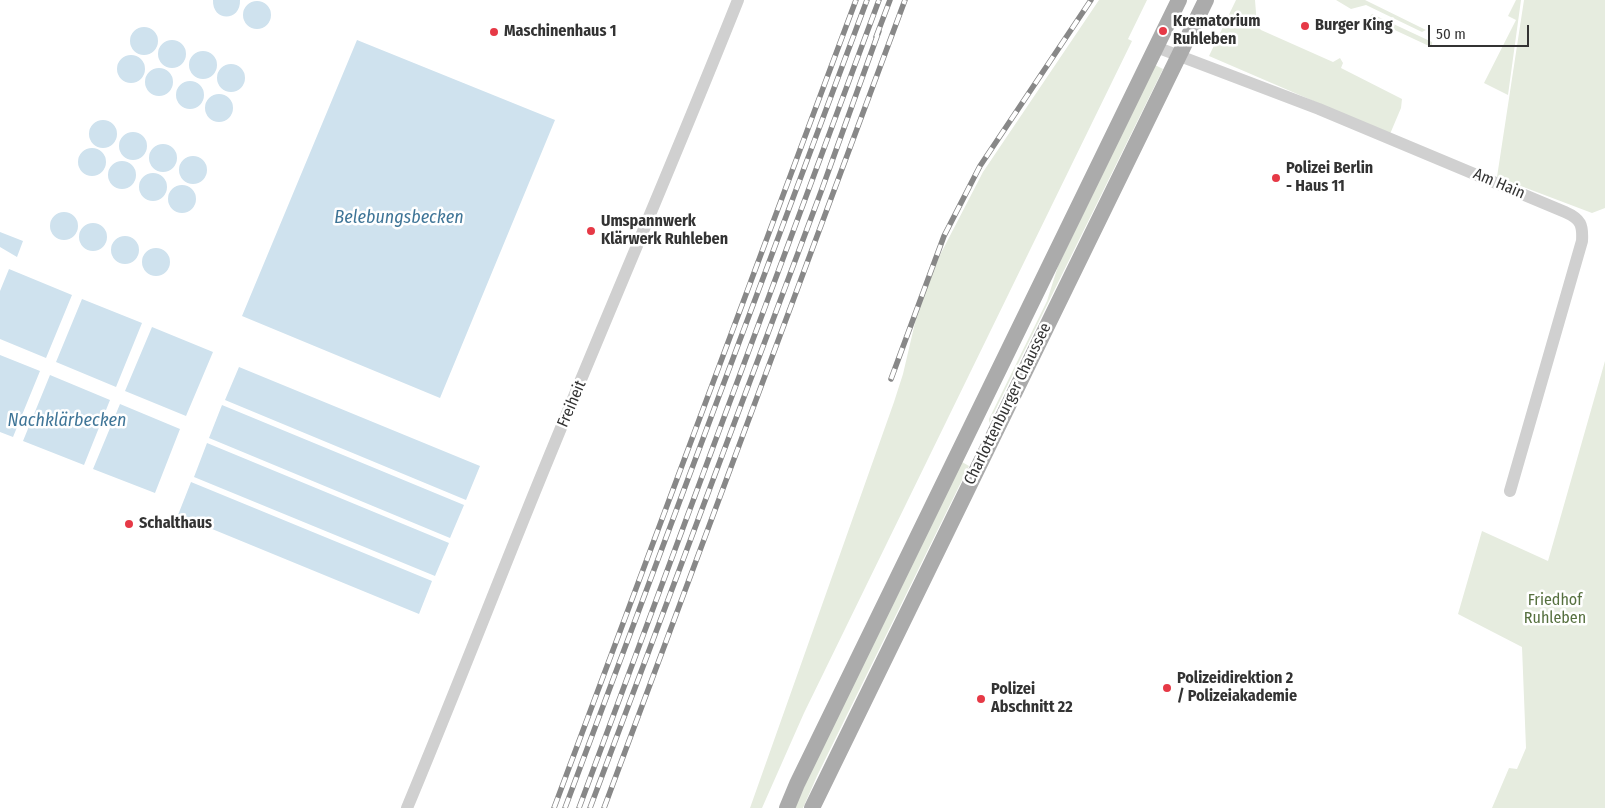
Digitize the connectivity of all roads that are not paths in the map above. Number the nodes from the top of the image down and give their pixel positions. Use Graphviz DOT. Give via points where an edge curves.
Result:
graph roads {
  1 [pos="738,0"];
  2 [pos="1179,0"];
  3 [pos="1206,0"];
  4 [pos="1156,47"];
  5 [pos="1179,55"];
  6 [pos="1510,491"];
  7 [pos="406,808"];
  8 [pos="788,808"];
  9 [pos="812,808"];
  1 -- 7 [label="street, Freiheit"];
  2 -- 4 [label="main road, Charlottenburger Chaussee"];
  3 -- 5 [label="main road, Charlottenburger Chaussee"];
  4 -- 5 [label="street, Am Hain"];
  4 -- 8 [label="main road, Charlottenburger Chaussee"];
  5 -- 6 [label="street, Am Hain" via="1319,109 1566,212 1579,221 1582,241"];
  5 -- 9 [label="main road, Charlottenburger Chaussee"];
}
